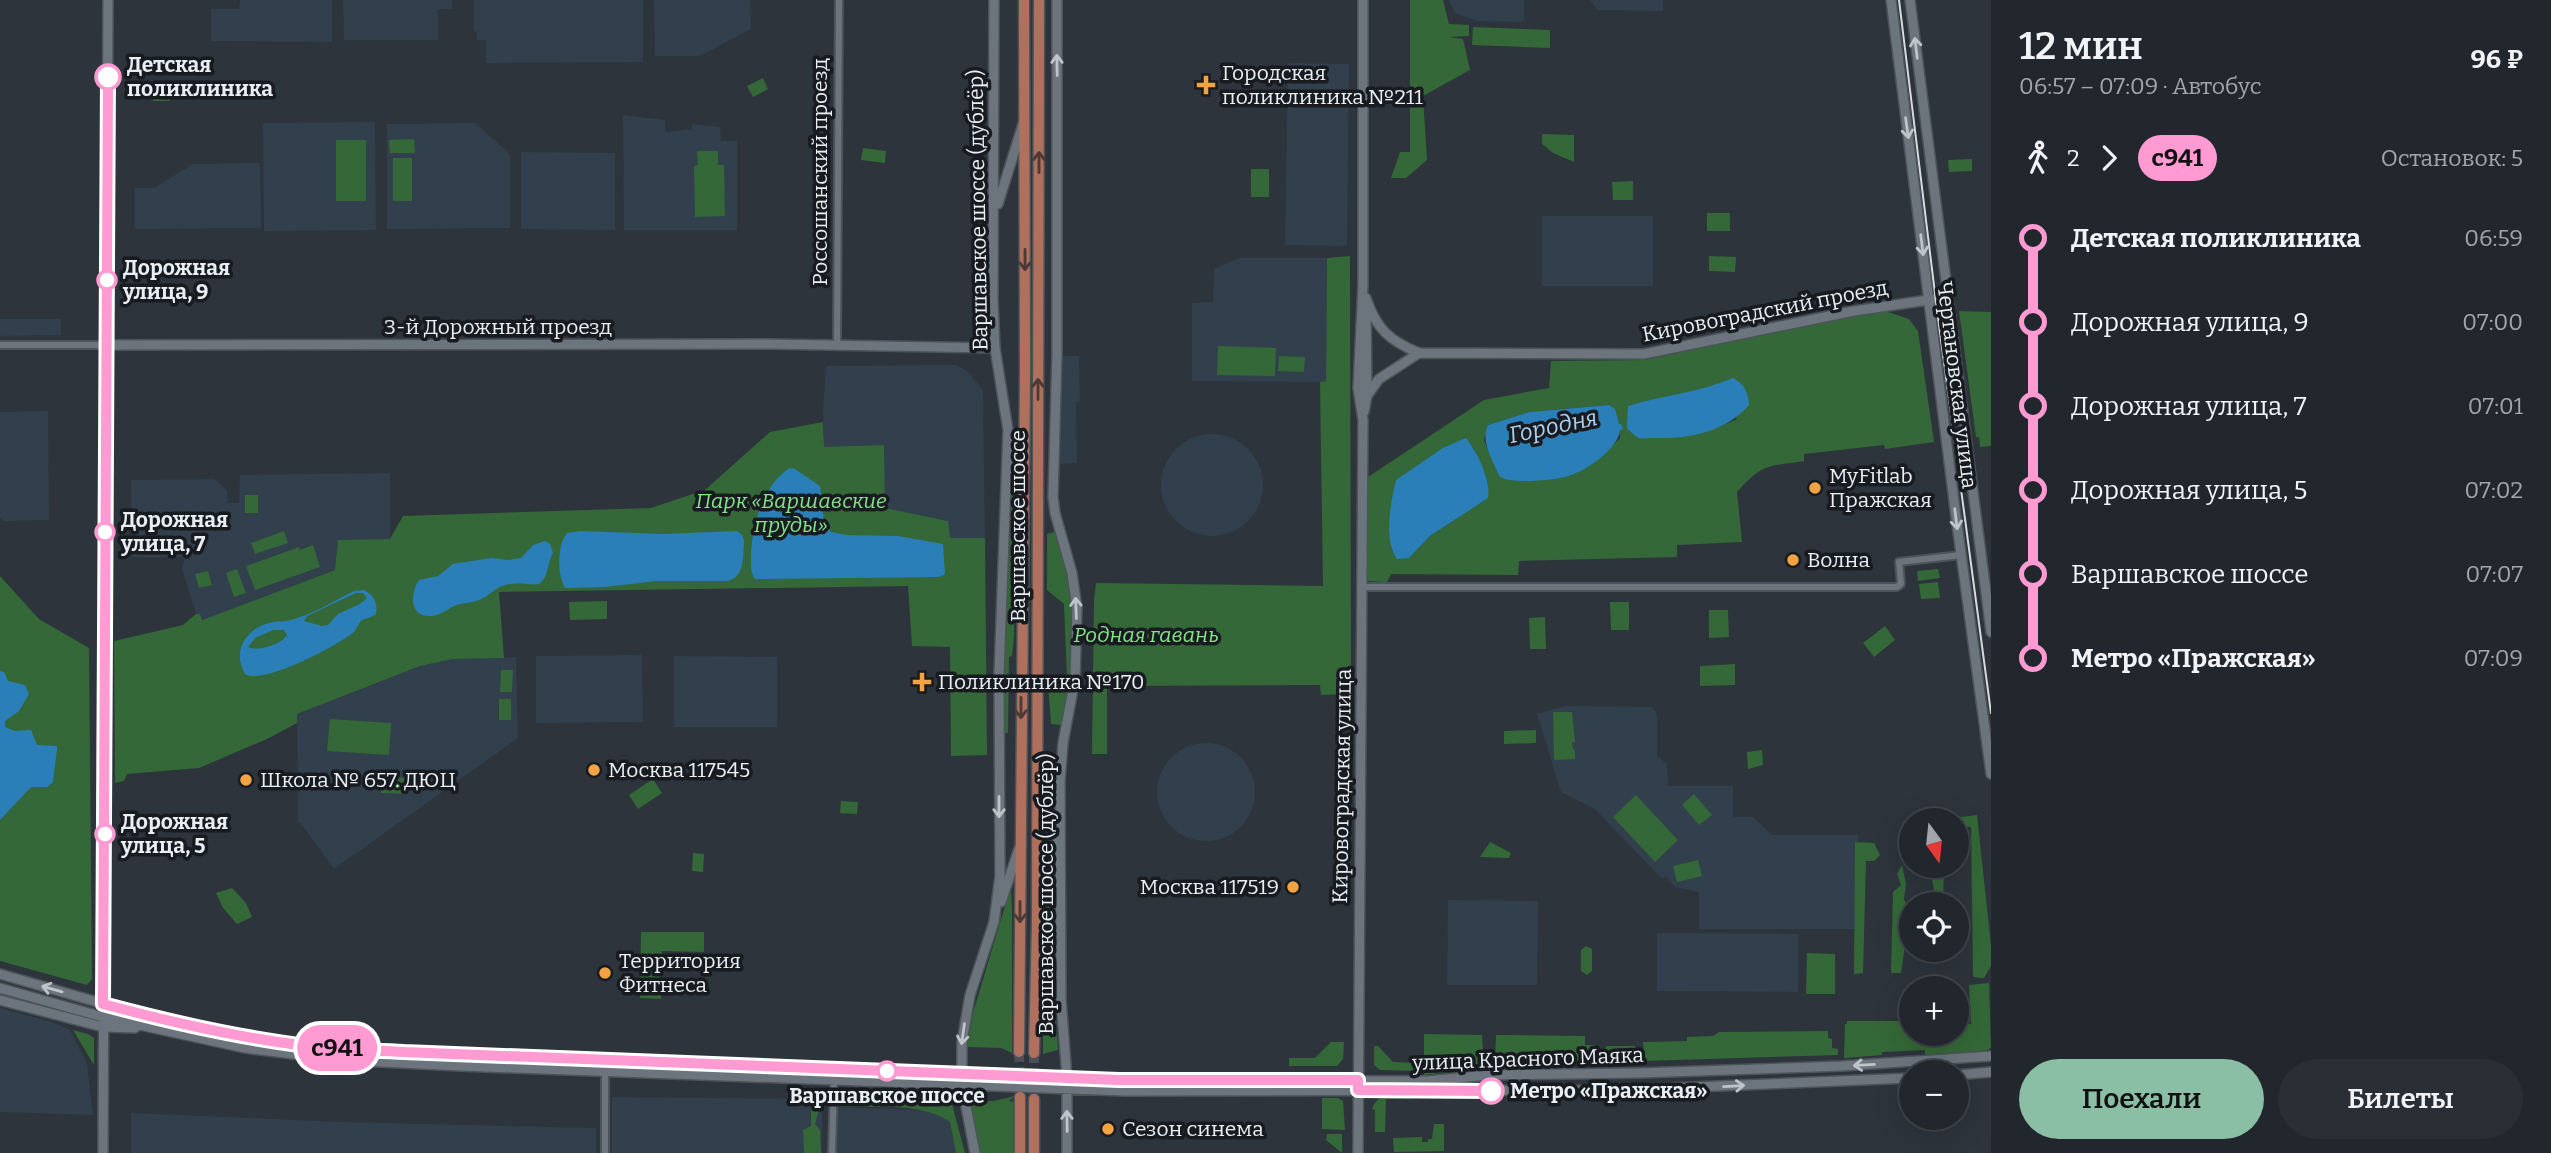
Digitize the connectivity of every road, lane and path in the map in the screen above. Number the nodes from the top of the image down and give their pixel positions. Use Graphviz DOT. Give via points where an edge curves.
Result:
graph roads {
  1 [pos="108,0"];
  2 [pos="838,0"];
  3 [pos="994,0"];
  4 [pos="1024,0"];
  5 [pos="1040,0"];
  6 [pos="1057,0"];
  7 [pos="1363,0"];
  8 [pos="1891,0"];
  9 [pos="1910,0"];
  10 [pos="1024,119"];
  11 [pos="993,219"];
  12 [pos="1945,274"];
  13 [pos="1926,276"];
  14 [pos="1363,285"];
  15 [pos="1948,297"];
  16 [pos="1366,298"];
  17 [pos="1929,300"];
  18 [pos="1380,329"];
  19 [pos="1364,331"];
  20 [pos="1398,344"];
  21 [pos="0,345"];
  22 [pos="106,345"];
  23 [pos="837,345"];
  24 [pos="995,348"];
  25 [pos="1419,354"];
  26 [pos="1359,365"];
  27 [pos="1397,365"];
  28 [pos="1366,374"];
  29 [pos="1379,379"];
  30 [pos="1367,396"];
  31 [pos="1363,420"];
  32 [pos="1008,430"];
  33 [pos="1023,500"];
  34 [pos="1961,555"];
  35 [pos="1361,587"];
  36 [pos="1991,632"];
  37 [pos="1037,751"];
  38 [pos="1991,774"];
  39 [pos="1020,844"];
  40 [pos="1061,870"];
  41 [pos="994,922"];
  42 [pos="0,974"];
  43 [pos="0,988"];
  44 [pos="0,1000"];
  45 [pos="103,1004"];
  46 [pos="103,1022"];
  47 [pos="1020,1052"];
  48 [pos="1034,1053"];
  49 [pos="1991,1056"];
  50 [pos="605,1060"];
  51 [pos="785,1066"];
  52 [pos="815,1068"];
  53 [pos="605,1071"];
  54 [pos="1991,1073"];
  55 [pos="961,1074"];
  56 [pos="1969,1074"];
  57 [pos="785,1078"];
  58 [pos="1066,1078"];
  59 [pos="815,1079"];
  60 [pos="834,1079"];
  61 [pos="1899,1079"];
  62 [pos="1358,1085"];
  63 [pos="961,1086"];
  64 [pos="1067,1089"];
  65 [pos="1020,1097"];
  66 [pos="1034,1098"];
  67 [pos="103,1153"];
  68 [pos="605,1153"];
  69 [pos="832,1153"];
  70 [pos="975,1153"];
  71 [pos="1020,1153"];
  72 [pos="1034,1153"];
  73 [pos="1067,1153"];
  74 [pos="1358,1153"];
  1 -- 22 [label="main road"];
  2 -- 23 [label="street, Россошанский проезд"];
  3 -- 11 [label="main road, Варшавское шоссе (дублёр)"];
  4 -- 10 [label="main road, Варшавское шоссе"];
  37 -- 5 [label="main road, Варшавское шоссе, one-way"];
  40 -- 6 [label="main road, Варшавское шоссе (дублёр), one-way" via="1060,782 1075,679 1077,608 1054,497"];
  7 -- 14 [label="main road, Кировоградская улица"];
  8 -- 13 [label="main road, Чертановская улица, one-way"];
  12 -- 9 [label="main road, Чертановская улица, one-way"];
  10 -- 11 [label="main road"];
  10 -- 33 [label="main road, Варшавское шоссе, one-way"];
  11 -- 24 [label="main road, Варшавское шоссе (дублёр)"];
  12 -- 13 [label="main road" via="1933,282"];
  12 -- 15 [label="main road, Чертановская улица"];
  13 -- 17 [label="main road, Чертановская улица"];
  14 -- 16 [label="main road, Кировоградская улица"];
  14 -- 19 [label="main road, Кировоградская улица"];
  15 -- 17 [label="main road, Кировоградский проезд"];
  15 -- 36 [label="main road, Чертановская улица"];
  16 -- 18 [label="main road"];
  16 -- 19 [label="main road, Кировоградская улица"];
  17 -- 25 [label="main road, Кировоградский проезд" via="1644,354"];
  17 -- 34 [label="main road, Чертановская улица, one-way"];
  18 -- 19 [label="main road"];
  18 -- 20 [label="main road"];
  19 -- 26 [label="main road, Кировоградская улица"];
  19 -- 28 [label="main road, Кировоградская улица"];
  20 -- 25 [label="main road"];
  20 -- 27 [label="main road" via="1402,358"];
  21 -- 22 [label="street, 3-й Дорожный проезд"];
  22 -- 23 [label="main road, 3-й Дорожный проезд"];
  22 -- 45 [label="main road"];
  23 -- 24 [label="main road, 3-й Дорожный проезд"];
  24 -- 32 [label="main road, Варшавское шоссе (дублёр)"];
  25 -- 27 [label="main road"];
  26 -- 28 [label="main road"];
  26 -- 31 [label="main road, Кировоградская улица"];
  27 -- 29 [label="main road"];
  28 -- 29 [label="main road"];
  28 -- 30 [label="main road, Кировоградская улица"];
  29 -- 30 [label="main road"];
  30 -- 31 [label="main road, Кировоградская улица"];
  31 -- 35 [label="main road, Кировоградская улица"];
  32 -- 33 [label="main road"];
  32 -- 41 [label="main road, Варшавское шоссе (дублёр), one-way" via="999,674 1000,876"];
  33 -- 39 [label="main road, Варшавское шоссе, one-way"];
  34 -- 35 [label="street" via="1899,562 1898,587"];
  34 -- 38 [label="main road, Чертановская улица"];
  35 -- 62 [label="main road, Кировоградская улица"];
  37 -- 40 [label="main road" via="1042,799"];
  37 -- 48 [label="main road, Варшавское шоссе"];
  39 -- 41 [label="main road"];
  39 -- 47 [label="main road, Варшавское шоссе, one-way"];
  40 -- 58 [label="main road, Варшавское шоссе (дублёр)"];
  41 -- 55 [label="main road, Варшавское шоссе (дублёр), one-way" via="966,1015"];
  45 -- 42 [label="main road, улица Красного Маяка, one-way"];
  43 -- 46 [label="main road"];
  44 -- 46 [label="main road"];
  45 -- 46 [label="main road"];
  45 -- 50 [label="main road, улица Красного Маяка" via="223,1033 310,1046"];
  46 -- 53 [label="main road, улица Красного Маяка" via="341,1060"];
  46 -- 67 [label="main road"];
  49 -- 62 [label="main road, улица Красного Маяка, one-way" via="1812,1067 1488,1075"];
  50 -- 51 [label="main road, улица Красного Маяка"];
  50 -- 53 [label="street"];
  51 -- 52 [label="main road, улица Красного Маяка"];
  51 -- 57 [label="street" via="791,1072"];
  52 -- 55 [label="main road, улица Красного Маяка"];
  52 -- 59 [label="street" via="809,1073"];
  53 -- 57 [label="main road, улица Красного Маяка"];
  53 -- 68 [label="street"];
  54 -- 56 [label="main road"];
  55 -- 58 [label="main road, улица Красного Маяка"];
  55 -- 63 [label="main road, Варшавское шоссе (дублёр)"];
  57 -- 59 [label="main road, улица Красного Маяка"];
  58 -- 62 [label="main road, улица Красного Маяка"];
  58 -- 64 [label="main road"];
  59 -- 60 [label="main road, улица Красного Маяка"];
  60 -- 63 [label="main road, улица Красного Маяка"];
  60 -- 69 [label="street"];
  62 -- 61 [label="main road, улица Красного Маяка, one-way" via="1631,1090"];
  62 -- 64 [label="main road, улица Красного Маяка"];
  62 -- 74 [label="main road, Кировоградская улица"];
  63 -- 64 [label="main road, улица Красного Маяка"];
  63 -- 70 [label="main road"];
  73 -- 64 [label="main road, one-way"];
  65 -- 71 [label="main road"];
  66 -- 72 [label="main road"];
}
